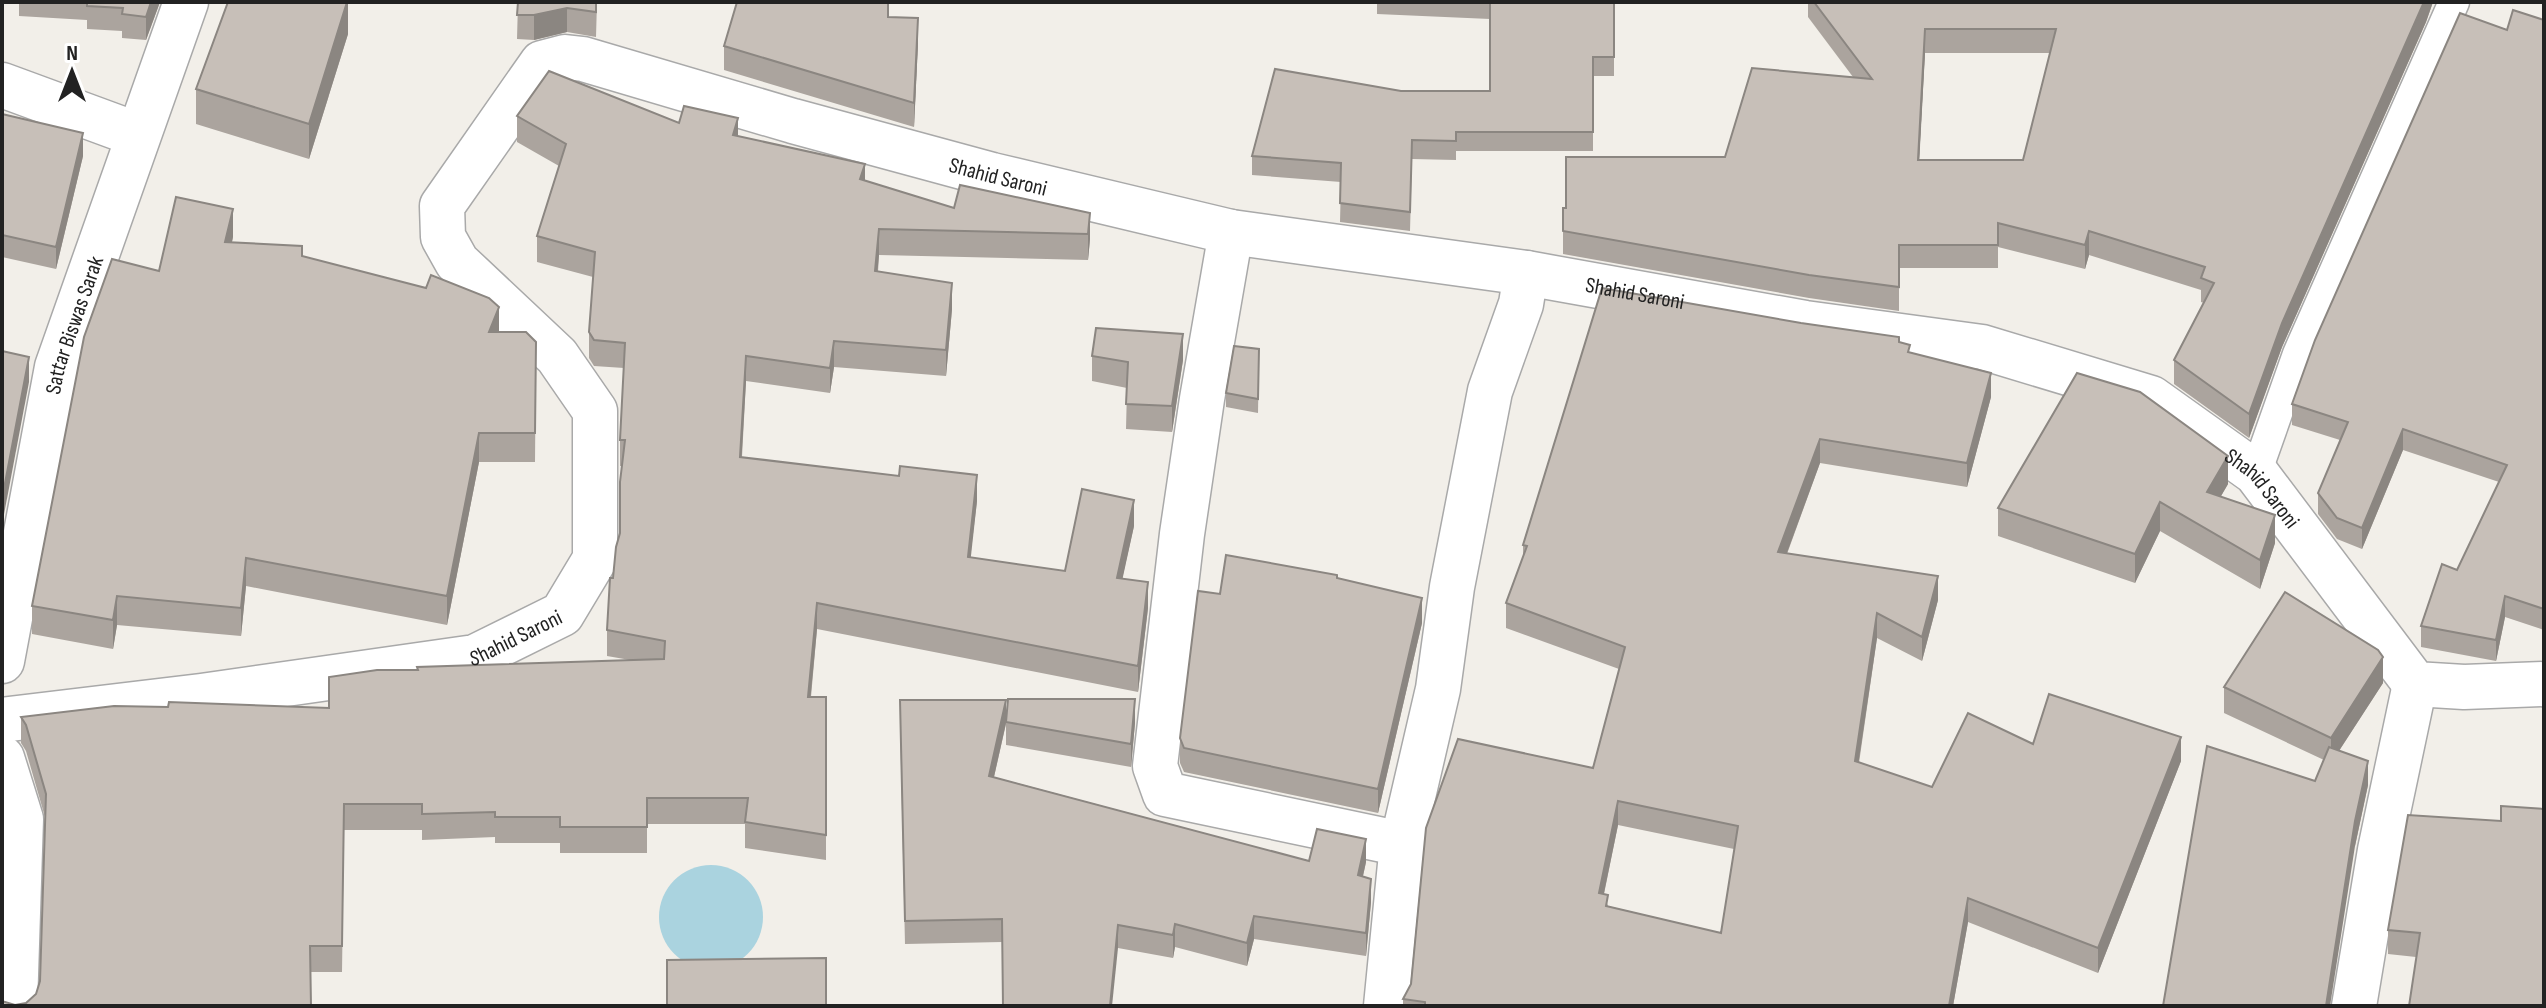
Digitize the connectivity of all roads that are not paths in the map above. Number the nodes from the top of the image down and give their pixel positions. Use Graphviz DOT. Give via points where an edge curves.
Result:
graph roads {
  1 [pos="186,2"];
  2 [pos="2454,2"];
  3 [pos="2,85"];
  4 [pos="138,135"];
  5 [pos="1231,232"];
  6 [pos="1526,273"];
  7 [pos="2256,473"];
  8 [pos="2,661"];
  9 [pos="2415,684"];
  10 [pos="2544,684"];
  11 [pos="2,720"];
  12 [pos="2,758"];
  13 [pos="1402,844"];
  14 [pos="15,1006"];
  15 [pos="1386,1006"];
  16 [pos="2354,1006"];
  1 -- 4 [label="street, Sattar Biswas Sarak"];
  2 -- 7 [label="lane" via="2298,354"];
  3 -- 4 [label="street"];
  4 -- 8 [label="street, Sattar Biswas Sarak" via="57,367"];
  5 -- 6 [label="street, Shahid Saroni"];
  5 -- 11 [label="street, Shahid Saroni" via="961,167 583,59 542,63 442,206 443,237 457,262 557,356 595,411 595,559 562,614 475,657"];
  5 -- 13 [label="street" via="1184,519 1155,766 1165,794"];
  6 -- 7 [label="street, Shahid Saroni" via="1805,323 1982,347 2151,398"];
  6 -- 13 [label="street" via="1521,304 1490,391 1438,689"];
  7 -- 9 [label="street, Shahid Saroni"];
  9 -- 10 [label="street"];
  9 -- 16 [label="street"];
  12 -- 14 [label="street" via="21,819"];
  13 -- 15 [label="street"];
}
